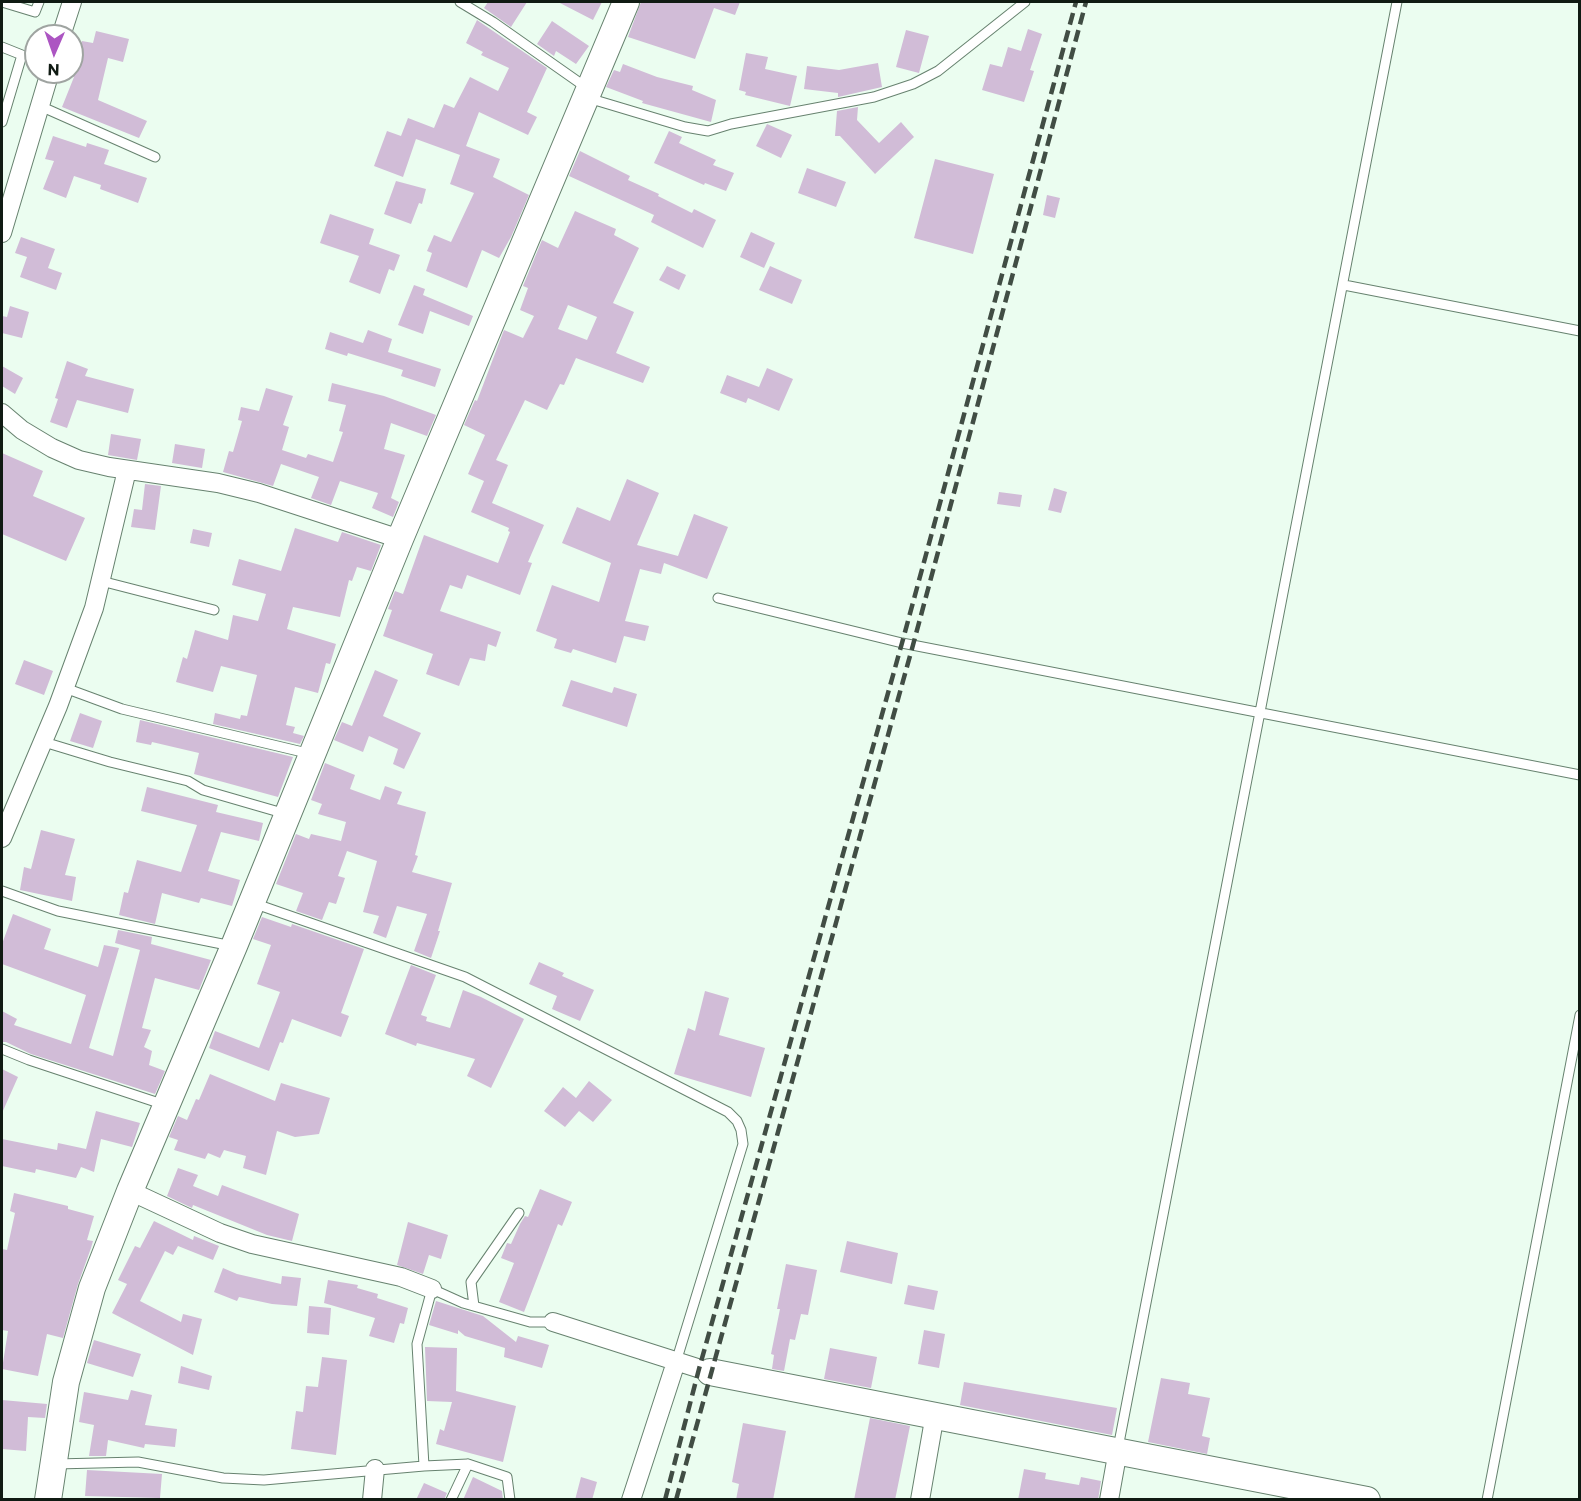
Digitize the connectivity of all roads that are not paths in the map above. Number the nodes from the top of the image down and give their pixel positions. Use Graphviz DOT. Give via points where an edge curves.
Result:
graph roads {
  1 [pos="2,2"];
  2 [pos="39,2"];
  3 [pos="72,2"];
  4 [pos="460,2"];
  5 [pos="626,2"];
  6 [pos="1025,2"];
  7 [pos="1397,2"];
  8 [pos="65,24"];
  9 [pos="2,48"];
  10 [pos="46,84"];
  11 [pos="587,93"];
  12 [pos="40,106"];
  13 [pos="2,122"];
  14 [pos="155,156"];
  15 [pos="2,232"];
  16 [pos="1344,285"];
  17 [pos="1580,331"];
  18 [pos="2,412"];
  19 [pos="127,470"];
  20 [pos="400,539"];
  21 [pos="101,581"];
  22 [pos="718,598"];
  23 [pos="214,610"];
  24 [pos="65,688"];
  25 [pos="1260,712"];
  26 [pos="44,742"];
  27 [pos="311,754"];
  28 [pos="1580,775"];
  29 [pos="286,814"];
  30 [pos="2,838"];
  31 [pos="2,891"];
  32 [pos="251,902"];
  33 [pos="234,946"];
  34 [pos="1580,1015"];
  35 [pos="2,1049"];
  36 [pos="167,1106"];
  37 [pos="130,1191"];
  38 [pos="519,1214"];
  39 [pos="432,1289"];
  40 [pos="474,1306"];
  41 [pos="553,1322"];
  42 [pos="676,1362"];
  43 [pos="710,1372"];
  44 [pos="935,1414"];
  45 [pos="1118,1450"];
  46 [pos="53,1464"];
  47 [pos="468,1464"];
  48 [pos="424,1466"];
  49 [pos="375,1469"];
  50 [pos="48,1500"];
  51 [pos="372,1500"];
  52 [pos="450,1500"];
  53 [pos="510,1500"];
  54 [pos="631,1500"];
  55 [pos="920,1500"];
  56 [pos="1109,1500"];
  57 [pos="1367,1500"];
  58 [pos="1486,1500"];
  1 -- 2 [label="lane" via="35,12"];
  3 -- 8 [label="street"];
  4 -- 11 [label="lane"];
  5 -- 11 [label="street"];
  6 -- 11 [label="lane" via="938,71 874,97 708,131 685,127"];
  7 -- 16 [label="lane"];
  9 -- 13 [label="lane" via="22,55"];
  10 -- 12 [label="street"];
  11 -- 20 [label="street"];
  12 -- 14 [label="lane"];
  12 -- 15 [label="street"];
  16 -- 17 [label="lane"];
  16 -- 25 [label="lane"];
  18 -- 19 [label="street" via="52,448 79,460"];
  19 -- 20 [label="street" via="218,483"];
  19 -- 21 [label="street"];
  20 -- 27 [label="street"];
  21 -- 23 [label="lane"];
  21 -- 24 [label="street"];
  22 -- 25 [label="lane" via="902,643"];
  24 -- 26 [label="street"];
  24 -- 27 [label="lane" via="122,709"];
  25 -- 28 [label="lane"];
  25 -- 45 [label="lane"];
  26 -- 29 [label="lane" via="188,781 203,790"];
  26 -- 30 [label="street"];
  27 -- 29 [label="street"];
  29 -- 32 [label="street"];
  31 -- 33 [label="lane" via="58,911"];
  32 -- 33 [label="street"];
  32 -- 42 [label="lane" via="465,977 737,1120 743,1144"];
  33 -- 36 [label="street"];
  34 -- 58 [label="lane"];
  35 -- 36 [label="lane"];
  36 -- 37 [label="street"];
  37 -- 39 [label="street" via="252,1244 401,1277"];
  37 -- 46 [label="street" via="79,1330"];
  38 -- 40 [label="lane" via="471,1282"];
  39 -- 40 [label="lane"];
  39 -- 48 [label="lane" via="417,1344"];
  40 -- 41 [label="lane" via="530,1322"];
  41 -- 42 [label="street"];
  42 -- 43 [label="street"];
  42 -- 54 [label="street"];
  43 -- 44 [label="street"];
  44 -- 45 [label="street"];
  44 -- 55 [label="street"];
  45 -- 56 [label="street"];
  45 -- 57 [label="street"];
  46 -- 49 [label="lane" via="138,1462 223,1478 264,1480"];
  46 -- 50 [label="street"];
  47 -- 48 [label="lane"];
  47 -- 52 [label="lane"];
  47 -- 53 [label="lane" via="507,1477"];
  48 -- 49 [label="lane"];
  49 -- 51 [label="street"];
}
